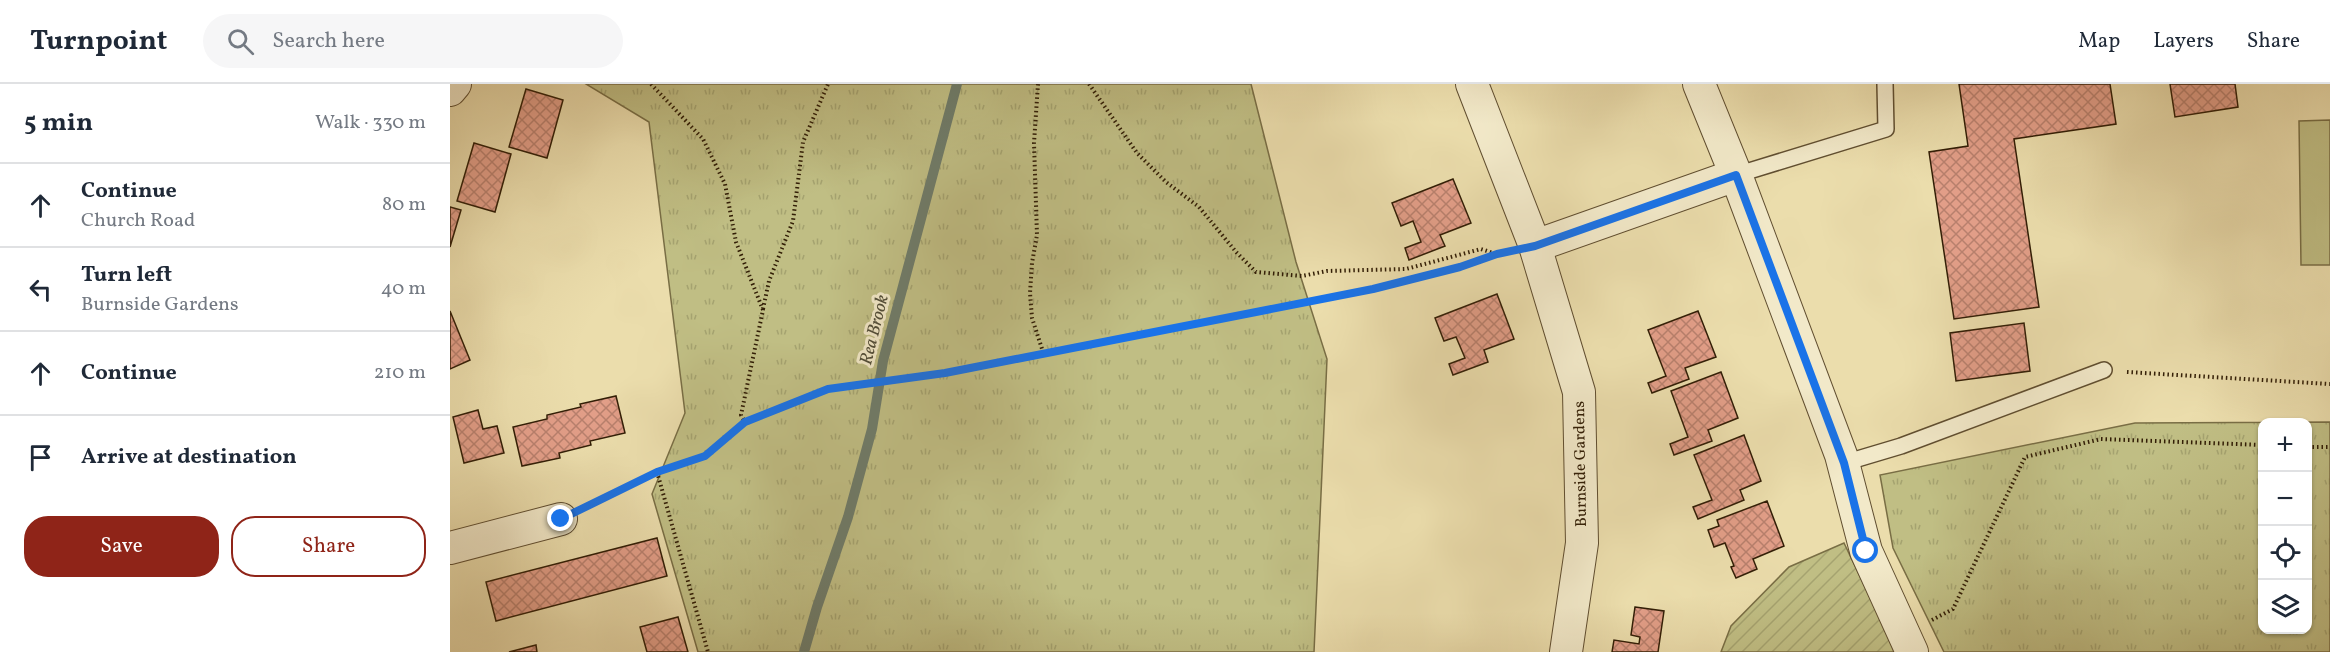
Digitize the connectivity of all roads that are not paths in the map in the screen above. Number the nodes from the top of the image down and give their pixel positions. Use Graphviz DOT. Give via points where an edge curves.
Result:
graph roads {
  1 [pos="455,84"];
  2 [pos="1472,84"];
  3 [pos="1699,84"];
  4 [pos="1886,84"];
  5 [pos="450,90"];
  6 [pos="1736,175"];
  7 [pos="1535,246"];
  8 [pos="2104,370"];
  9 [pos="1844,463"];
  10 [pos="561,519"];
  11 [pos="450,548"];
  12 [pos="1908,642"];
  13 [pos="1566,652"];
  1 -- 5 [label="street"];
  2 -- 7 [label="street, Burnside Gardens"];
  3 -- 6 [label="street"];
  4 -- 6 [label="lane" via="1886,129"];
  6 -- 7 [label="street"];
  6 -- 9 [label="street"];
  7 -- 13 [label="street, Burnside Gardens" via="1579,392 1582,543"];
  8 -- 9 [label="lane" via="1901,446"];
  9 -- 12 [label="street" via="1866,551"];
  10 -- 11 [label="street"];
}
